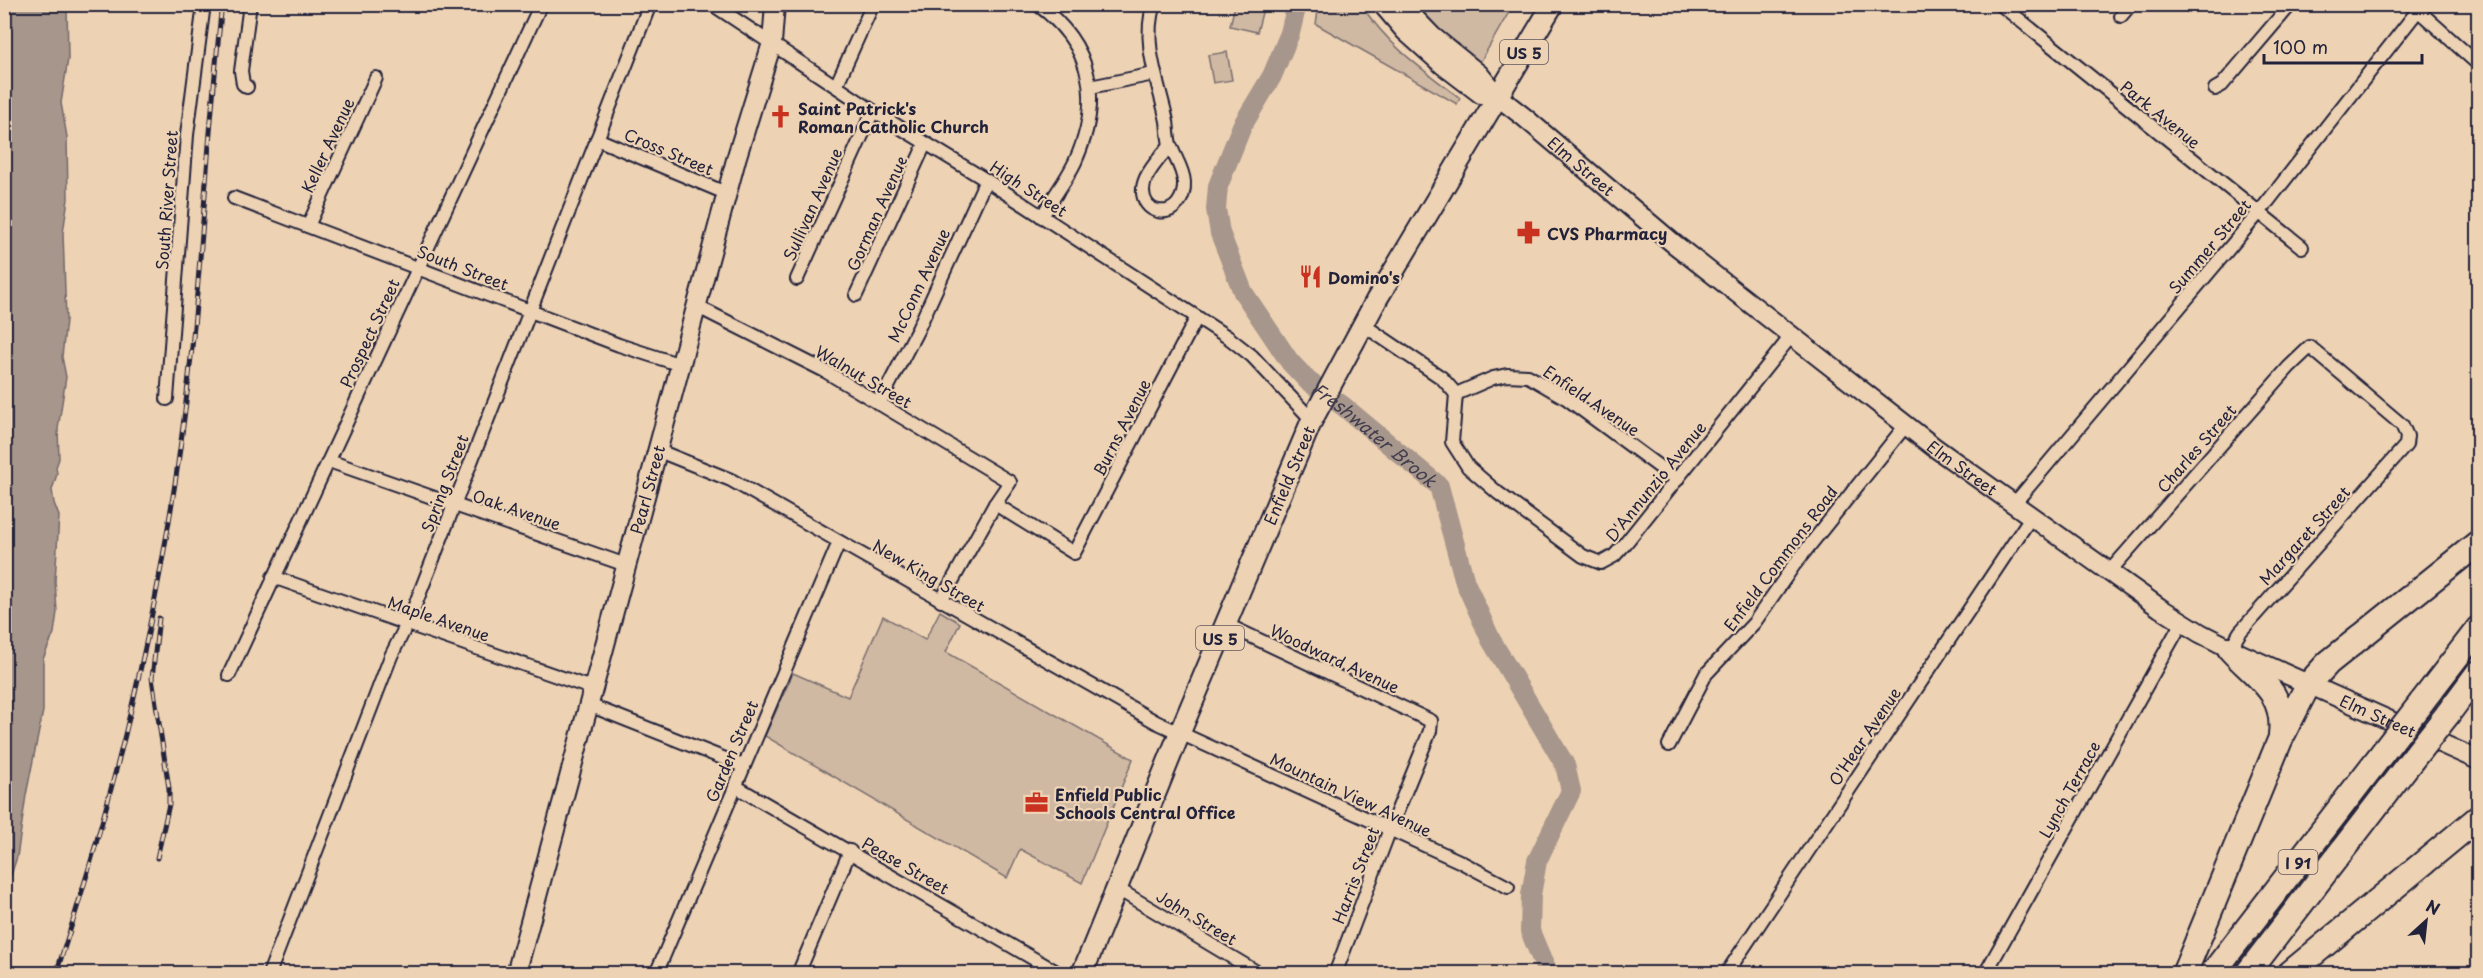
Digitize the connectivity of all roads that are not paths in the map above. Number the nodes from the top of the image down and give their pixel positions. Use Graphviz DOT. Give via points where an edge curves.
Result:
graph roads {
  1 [pos="204,4"];
  2 [pos="250,4"];
  3 [pos="541,4"];
  4 [pos="650,4"];
  5 [pos="712,4"];
  6 [pos="775,4"];
  7 [pos="873,4"];
  8 [pos="1037,4"];
  9 [pos="1154,4"];
  10 [pos="1382,4"];
  11 [pos="1401,4"];
  12 [pos="1553,4"];
  13 [pos="2000,4"];
  14 [pos="2131,4"];
  15 [pos="2291,4"];
  16 [pos="2417,6"];
  17 [pos="2121,16"];
  18 [pos="772,43"];
  19 [pos="2478,64"];
  20 [pos="1154,74"];
  21 [pos="376,78"];
  22 [pos="836,86"];
  23 [pos="247,87"];
  24 [pos="1090,87"];
  25 [pos="2215,89"];
  26 [pos="1497,96"];
  27 [pos="873,111"];
  28 [pos="597,139"];
  29 [pos="925,144"];
  30 [pos="1170,145"];
  31 [pos="986,180"];
  32 [pos="728,194"];
  33 [pos="234,198"];
  34 [pos="2258,214"];
  35 [pos="1041,217"];
  36 [pos="308,226"];
  37 [pos="2302,247"];
  38 [pos="417,267"];
  39 [pos="796,279"];
  40 [pos="856,295"];
  41 [pos="696,308"];
  42 [pos="530,310"];
  43 [pos="1197,317"];
  44 [pos="1362,324"];
  45 [pos="1792,335"];
  46 [pos="681,365"];
  47 [pos="1456,394"];
  48 [pos="167,399"];
  49 [pos="879,404"];
  50 [pos="1316,412"];
  51 [pos="1906,425"];
  52 [pos="2406,445"];
  53 [pos="659,451"];
  54 [pos="329,460"];
  55 [pos="1677,480"];
  56 [pos="995,504"];
  57 [pos="2014,504"];
  58 [pos="453,505"];
  59 [pos="2031,517"];
  60 [pos="839,542"];
  61 [pos="2478,543"];
  62 [pos="626,565"];
  63 [pos="2109,572"];
  64 [pos="273,577"];
  65 [pos="941,601"];
  66 [pos="2182,622"];
  67 [pos="406,624"];
  68 [pos="1225,624"];
  69 [pos="2478,629"];
  70 [pos="2230,649"];
  71 [pos="2478,673"];
  72 [pos="229,675"];
  73 [pos="2308,685"];
  74 [pos="592,697"];
  75 [pos="1431,721"];
  76 [pos="1180,733"];
  77 [pos="2280,740"];
  78 [pos="1669,746"];
  79 [pos="2478,760"];
  80 [pos="743,766"];
  81 [pos="735,786"];
  82 [pos="2478,818"];
  83 [pos="1390,829"];
  84 [pos="850,851"];
  85 [pos="1508,887"];
  86 [pos="1116,888"];
  87 [pos="269,974"];
  88 [pos="516,974"];
  89 [pos="656,974"];
  90 [pos="798,974"];
  91 [pos="1060,974"];
  92 [pos="1082,974"];
  93 [pos="1260,974"];
  94 [pos="1335,974"];
  95 [pos="1726,974"];
  96 [pos="1985,974"];
  97 [pos="2184,974"];
  98 [pos="2212,974"];
  99 [pos="2247,974"];
  100 [pos="2289,974"];
  1 -- 48 [label="street, South River Street" via="187,135"];
  2 -- 23 [label="street" via="241,71"];
  3 -- 38 [label="street, Prospect Street"];
  4 -- 28 [label="street, Spring Street"];
  5 -- 18 [label="street, High Street"];
  6 -- 18 [label="street, Pearl Street"];
  7 -- 22 [label="street"];
  8 -- 24 [label="street" via="1072,37"];
  9 -- 20 [label="street" via="1148,25"];
  10 -- 26 [label="street" via="1443,65 1481,94"];
  11 -- 26 [label="street" via="1432,36 1479,74"];
  12 -- 26 [label="main road, Enfield Street / US 5"];
  13 -- 34 [label="street, Park Avenue"];
  14 -- 17 [label="street"];
  15 -- 25 [label="street"];
  16 -- 19 [label="street"];
  16 -- 34 [label="street, Summer Street"];
  18 -- 22 [label="street, High Street"];
  18 -- 32 [label="street, Pearl Street"];
  20 -- 24 [label="street"];
  20 -- 30 [label="street"];
  21 -- 36 [label="street, Keller Avenue"];
  22 -- 27 [label="street, High Street"];
  24 -- 35 [label="street" via="1091,115 1082,146"];
  26 -- 44 [label="main road, Enfield Street / US 5"];
  26 -- 45 [label="street, Elm Street" via="1673,243"];
  27 -- 29 [label="street, High Street"];
  27 -- 39 [label="street, Sullivan Avenue"];
  28 -- 32 [label="street, Cross Street"];
  28 -- 42 [label="street, Spring Street"];
  29 -- 31 [label="street, High Street"];
  29 -- 40 [label="street, Gorman Avenue"];
  30 -- 30 [label="street" via="1182,170 1184,190 1177,206 1159,212 1150,208 1142,189"];
  31 -- 35 [label="street, High Street"];
  31 -- 49 [label="street, McConn Avenue"];
  32 -- 41 [label="street, Pearl Street"];
  33 -- 36 [label="street, South Street"];
  34 -- 37 [label="street, Park Avenue"];
  34 -- 57 [label="street, Summer Street"];
  35 -- 43 [label="street, High Street"];
  36 -- 38 [label="street, South Street"];
  38 -- 42 [label="street, South Street"];
  38 -- 54 [label="street, Prospect Street"];
  41 -- 46 [label="street, Pearl Street"];
  41 -- 49 [label="street, Walnut Street" via="796,356"];
  42 -- 46 [label="street, South Street"];
  42 -- 58 [label="street, Spring Street"];
  43 -- 50 [label="street, High Street" via="1252,356"];
  43 -- 56 [label="street, Burns Avenue" via="1074,553"];
  44 -- 47 [label="street" via="1442,378"];
  44 -- 50 [label="main road, Enfield Street / US 5"];
  45 -- 51 [label="street, Elm Street"];
  45 -- 55 [label="street, D'Annunzio Avenue"];
  46 -- 53 [label="street, Pearl Street"];
  47 -- 55 [label="street, Enfield Avenue" via="1493,378 1528,376 1566,398"];
  47 -- 55 [label="street, D'Annunzio Avenue" via="1452,442 1468,467 1593,562 1601,563 1614,556"];
  49 -- 56 [label="street, Walnut Street" via="1010,482"];
  50 -- 68 [label="main road, Enfield Street / US 5"];
  51 -- 57 [label="street, Elm Street"];
  51 -- 78 [label="street, Enfield Commons Road" via="1794,565 1755,623 1706,674"];
  52 -- 63 [label="street, Charles Street" via="2402,425 2310,347"];
  52 -- 70 [label="street, Margaret Street" via="2240,632"];
  53 -- 60 [label="street, New King Street" via="731,480"];
  53 -- 62 [label="street, Pearl Street"];
  54 -- 58 [label="street, Oak Avenue"];
  54 -- 64 [label="street, Prospect Street"];
  56 -- 65 [label="street"];
  57 -- 59 [label="street, Elm Street"];
  58 -- 62 [label="street, Oak Avenue"];
  58 -- 67 [label="street, Spring Street"];
  59 -- 63 [label="street, Elm Street"];
  59 -- 95 [label="street, O'Hear Avenue"];
  60 -- 65 [label="street, New King Street"];
  60 -- 80 [label="street, Garden Street"];
  61 -- 73 [label="highway" via="2328,663"];
  62 -- 74 [label="street, Pearl Street"];
  63 -- 66 [label="street, Elm Street"];
  64 -- 67 [label="street, Maple Avenue"];
  64 -- 72 [label="street, Prospect Street"];
  65 -- 76 [label="street, New King Street"];
  66 -- 70 [label="street, Elm Street"];
  66 -- 96 [label="street, Lynch Terrace"];
  67 -- 74 [label="street, Maple Avenue"];
  67 -- 87 [label="street, Spring Street"];
  68 -- 75 [label="street, Woodward Avenue"];
  68 -- 76 [label="main road, Enfield Street / US 5"];
  69 -- 98 [label="highway, I 91, bridge"];
  70 -- 73 [label="street, Elm Street"];
  70 -- 77 [label="highway" via="2277,698 2282,716"];
  71 -- 99 [label="highway, I 91, bridge"];
  73 -- 77 [label="highway"];
  73 -- 79 [label="street, Elm Street"];
  74 -- 80 [label="street"];
  74 -- 88 [label="street, Pearl Street"];
  75 -- 83 [label="street, Harris Street"];
  76 -- 83 [label="street, Mountain View Avenue"];
  76 -- 86 [label="main road, Enfield Street / US 5"];
  77 -- 97 [label="highway"];
  80 -- 81 [label="street, Garden Street"];
  81 -- 84 [label="street, Pease Street"];
  81 -- 89 [label="street, Garden Street"];
  82 -- 100 [label="highway"];
  83 -- 85 [label="street, Mountain View Avenue"];
  83 -- 94 [label="street, Harris Street"];
  84 -- 90 [label="street"];
  84 -- 91 [label="street, Pease Street"];
  86 -- 92 [label="main road, Enfield Street / US 5"];
  86 -- 93 [label="street, John Street"];
}
